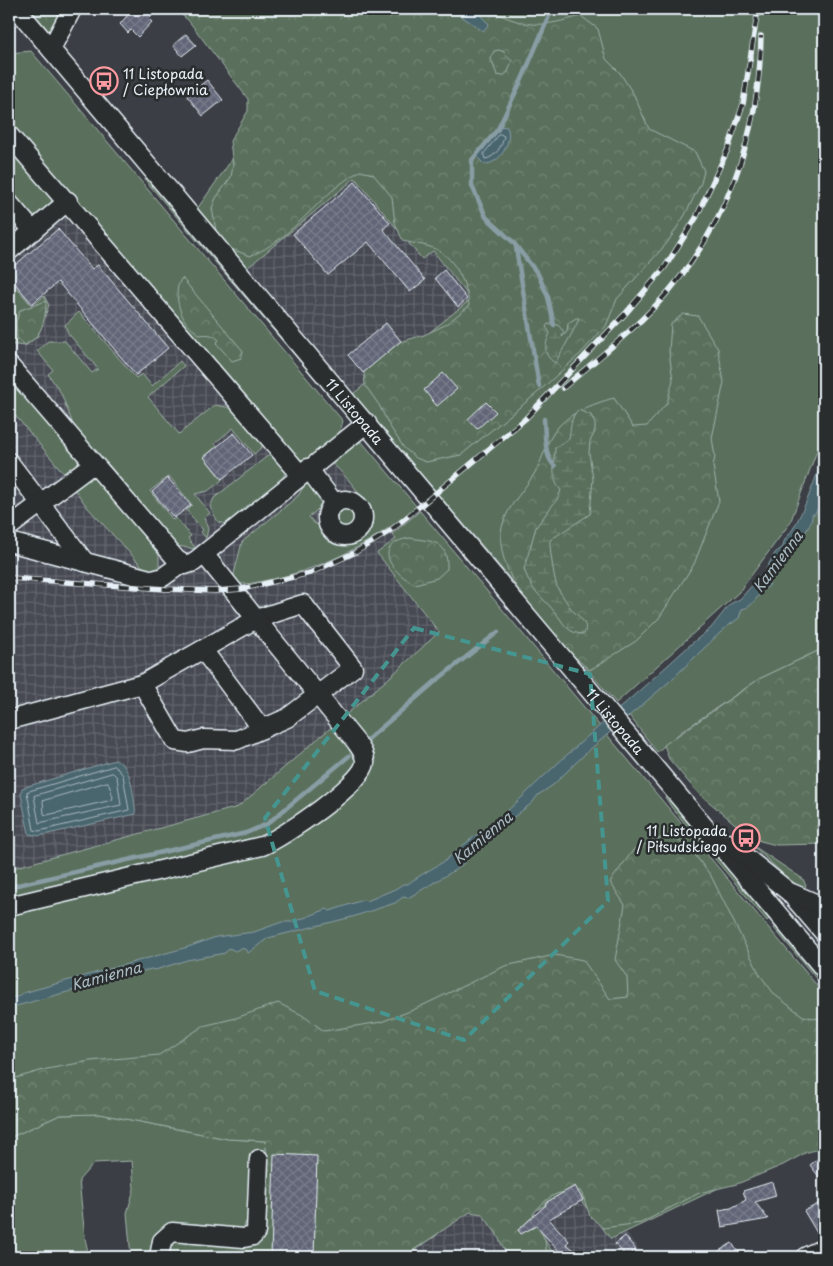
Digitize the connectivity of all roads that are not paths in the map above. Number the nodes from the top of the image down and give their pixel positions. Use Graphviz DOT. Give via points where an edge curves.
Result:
graph roads {
  1 [pos="17,9"];
  2 [pos="72,9"];
  3 [pos="51,49"];
  4 [pos="9,135"];
  5 [pos="68,201"];
  6 [pos="9,203"];
  7 [pos="33,231"];
  8 [pos="9,252"];
  9 [pos="9,365"];
  10 [pos="367,422"];
  11 [pos="9,462"];
  12 [pos="93,464"];
  13 [pos="304,471"];
  14 [pos="40,504"];
  15 [pos="335,504"];
  16 [pos="9,527"];
  17 [pos="9,542"];
  18 [pos="204,554"];
  19 [pos="85,562"];
  20 [pos="181,564"];
  21 [pos="256,619"];
  22 [pos="203,650"];
  23 [pos="142,684"];
  24 [pos="318,695"];
  25 [pos="9,720"];
  26 [pos="262,729"];
  27 [pos="694,813"];
  28 [pos="790,892"];
  29 [pos="9,906"];
  30 [pos="824,907"];
  31 [pos="784,922"];
  32 [pos="824,933"];
  33 [pos="824,939"];
  34 [pos="824,970"];
  35 [pos="259,1159"];
  36 [pos="824,1248"];
  37 [pos="159,1257"];
  38 [pos="805,1257"];
  1 -- 3 [label="street, 11 Listopada"];
  2 -- 3 [label="street"];
  3 -- 10 [label="street, 11 Listopada"];
  4 -- 5 [label="street"];
  5 -- 7 [label="street"];
  5 -- 13 [label="street"];
  6 -- 7 [label="street"];
  7 -- 8 [label="street"];
  9 -- 12 [label="street"];
  10 -- 13 [label="street"];
  10 -- 27 [label="street, 11 Listopada"];
  11 -- 14 [label="street"];
  12 -- 14 [label="street"];
  12 -- 20 [label="street"];
  13 -- 15 [label="street"];
  13 -- 18 [label="street"];
  14 -- 16 [label="street"];
  14 -- 19 [label="street"];
  17 -- 19 [label="street"];
  18 -- 20 [label="street" via="189,564"];
  18 -- 21 [label="street"];
  19 -- 20 [label="street" via="153,580"];
  21 -- 22 [label="street"];
  21 -- 24 [label="street"];
  21 -- 24 [label="street" via="303,604 353,668"];
  22 -- 23 [label="street"];
  22 -- 26 [label="street"];
  23 -- 25 [label="street"];
  23 -- 26 [label="street" via="175,741 236,740"];
  24 -- 26 [label="street" via="287,718"];
  24 -- 29 [label="street" via="362,751 365,764 354,780 291,832 247,851"];
  27 -- 28 [label="street, 11 Listopada"];
  27 -- 31 [label="street, 11 Listopada"];
  28 -- 30 [label="street"];
  28 -- 32 [label="street, 11 Listopada"];
  31 -- 33 [label="street"];
  31 -- 34 [label="street, 11 Listopada"];
  35 -- 37 [label="street" via="256,1232 253,1236 172,1232 162,1241"];
  36 -- 38 [label="street"];
}
